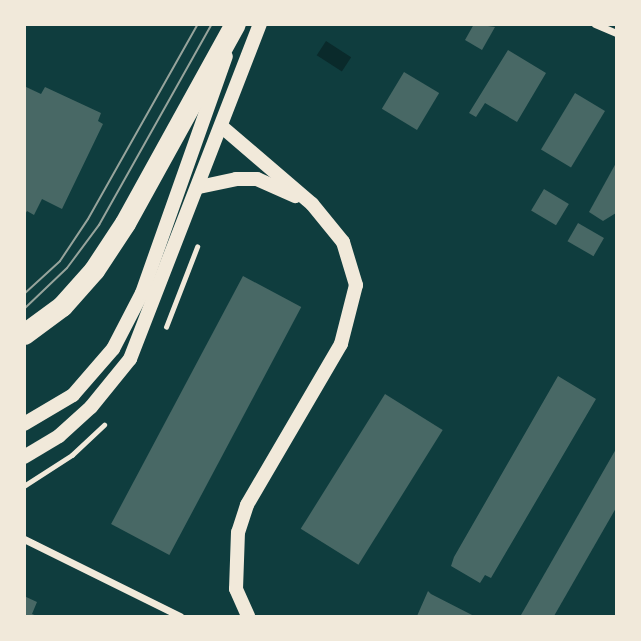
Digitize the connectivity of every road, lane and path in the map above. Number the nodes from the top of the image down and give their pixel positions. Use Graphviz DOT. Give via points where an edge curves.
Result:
graph roads {
  1 [pos="236,24"];
  2 [pos="260,24"];
  3 [pos="595,24"];
  4 [pos="617,33"];
  5 [pos="221,126"];
  6 [pos="199,187"];
  7 [pos="312,204"];
  8 [pos="24,334"];
  9 [pos="24,424"];
  10 [pos="24,457"];
  11 [pos="24,539"];
  12 [pos="180,617"];
  13 [pos="248,617"];
  1 -- 8 [label="highway" via="94,270 62,306"];
  1 -- 9 [label="main road" via="136,304 113,349 73,395"];
  2 -- 5 [label="main road"];
  3 -- 4 [label="street"];
  5 -- 6 [label="main road"];
  5 -- 7 [label="main road"];
  6 -- 7 [label="main road" via="257,179"];
  6 -- 10 [label="main road" via="130,359 59,436"];
  7 -- 13 [label="main road" via="343,242 356,285 341,344 247,505 238,532 236,589"];
  11 -- 12 [label="street"];
}
